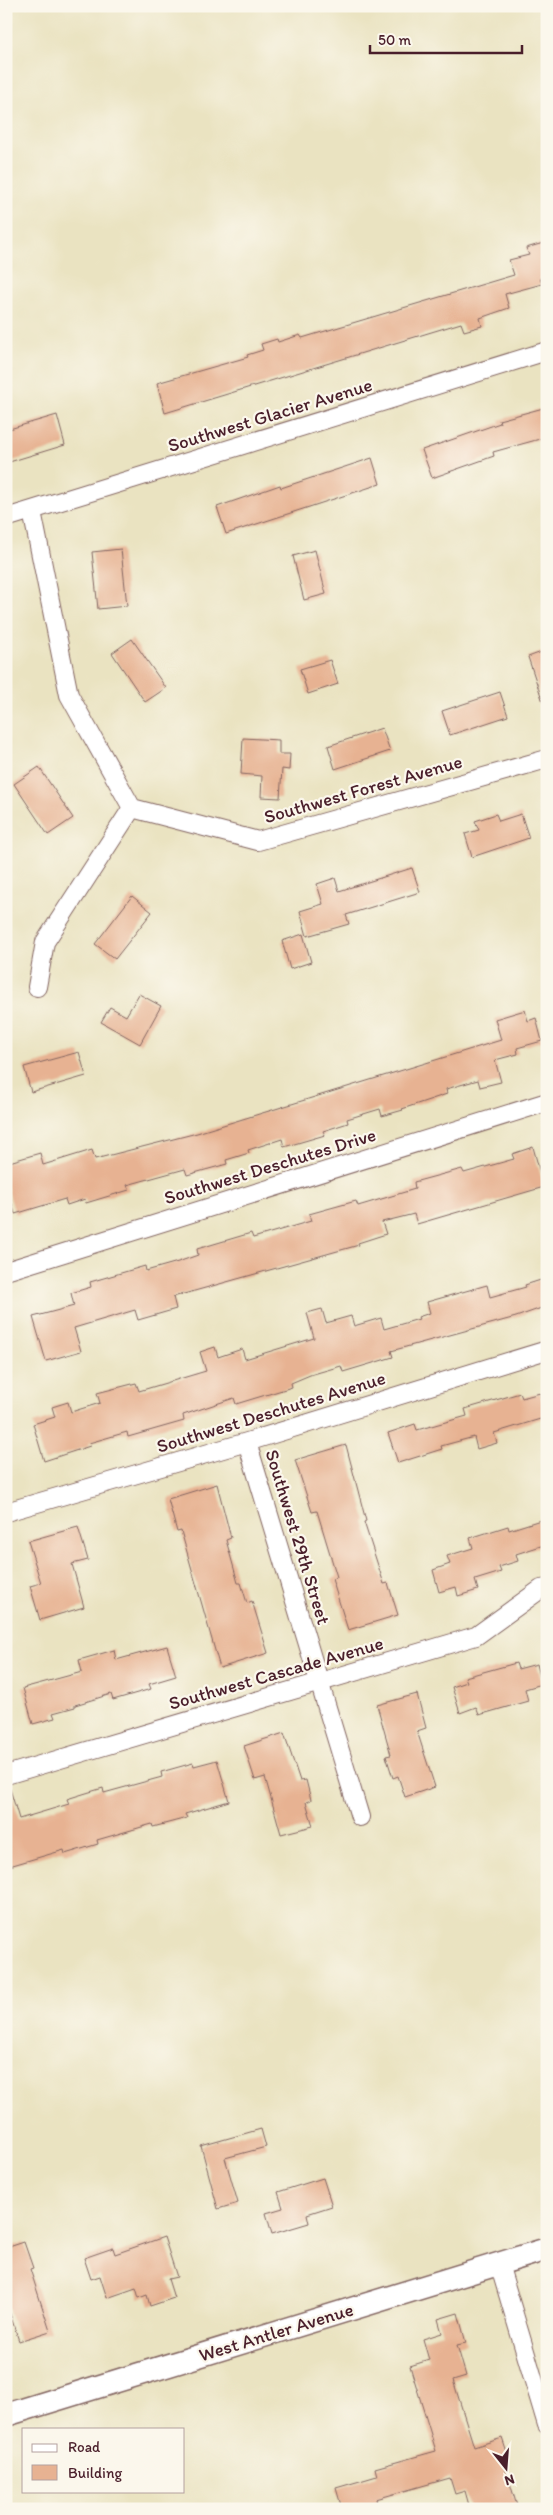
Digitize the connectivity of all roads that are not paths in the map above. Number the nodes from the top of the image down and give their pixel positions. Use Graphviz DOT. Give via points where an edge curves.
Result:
graph roads {
  1 [pos="547,351"];
  2 [pos="32,511"];
  3 [pos="6,518"];
  4 [pos="547,759"];
  5 [pos="132,808"];
  6 [pos="37,987"];
  7 [pos="547,1102"];
  8 [pos="6,1270"];
  9 [pos="547,1350"];
  10 [pos="247,1442"];
  11 [pos="6,1512"];
  12 [pos="547,1588"];
  13 [pos="320,1682"];
  14 [pos="6,1774"];
  15 [pos="360,1817"];
  16 [pos="547,2249"];
  17 [pos="499,2264"];
  18 [pos="6,2415"];
  19 [pos="547,2425"];
  1 -- 2 [label="street, Southwest Glacier Avenue"];
  2 -- 3 [label="street, Southwest Glacier Avenue"];
  2 -- 5 [label="street" via="69,695"];
  4 -- 5 [label="street, Southwest Forest Avenue" via="258,841"];
  5 -- 6 [label="street" via="45,942"];
  7 -- 8 [label="street, Southwest Deschutes Drive"];
  9 -- 10 [label="street, Southwest Deschutes Avenue"];
  10 -- 11 [label="street, Southwest Deschutes Avenue"];
  10 -- 13 [label="street, Southwest 29th Street"];
  12 -- 13 [label="street, Southwest Cascade Avenue" via="541,1589 476,1636"];
  13 -- 14 [label="street, Southwest Cascade Avenue"];
  13 -- 15 [label="street, Southwest 29th Street"];
  16 -- 17 [label="street, West Antler Avenue"];
  17 -- 18 [label="street, West Antler Avenue"];
  17 -- 19 [label="street"];
}
